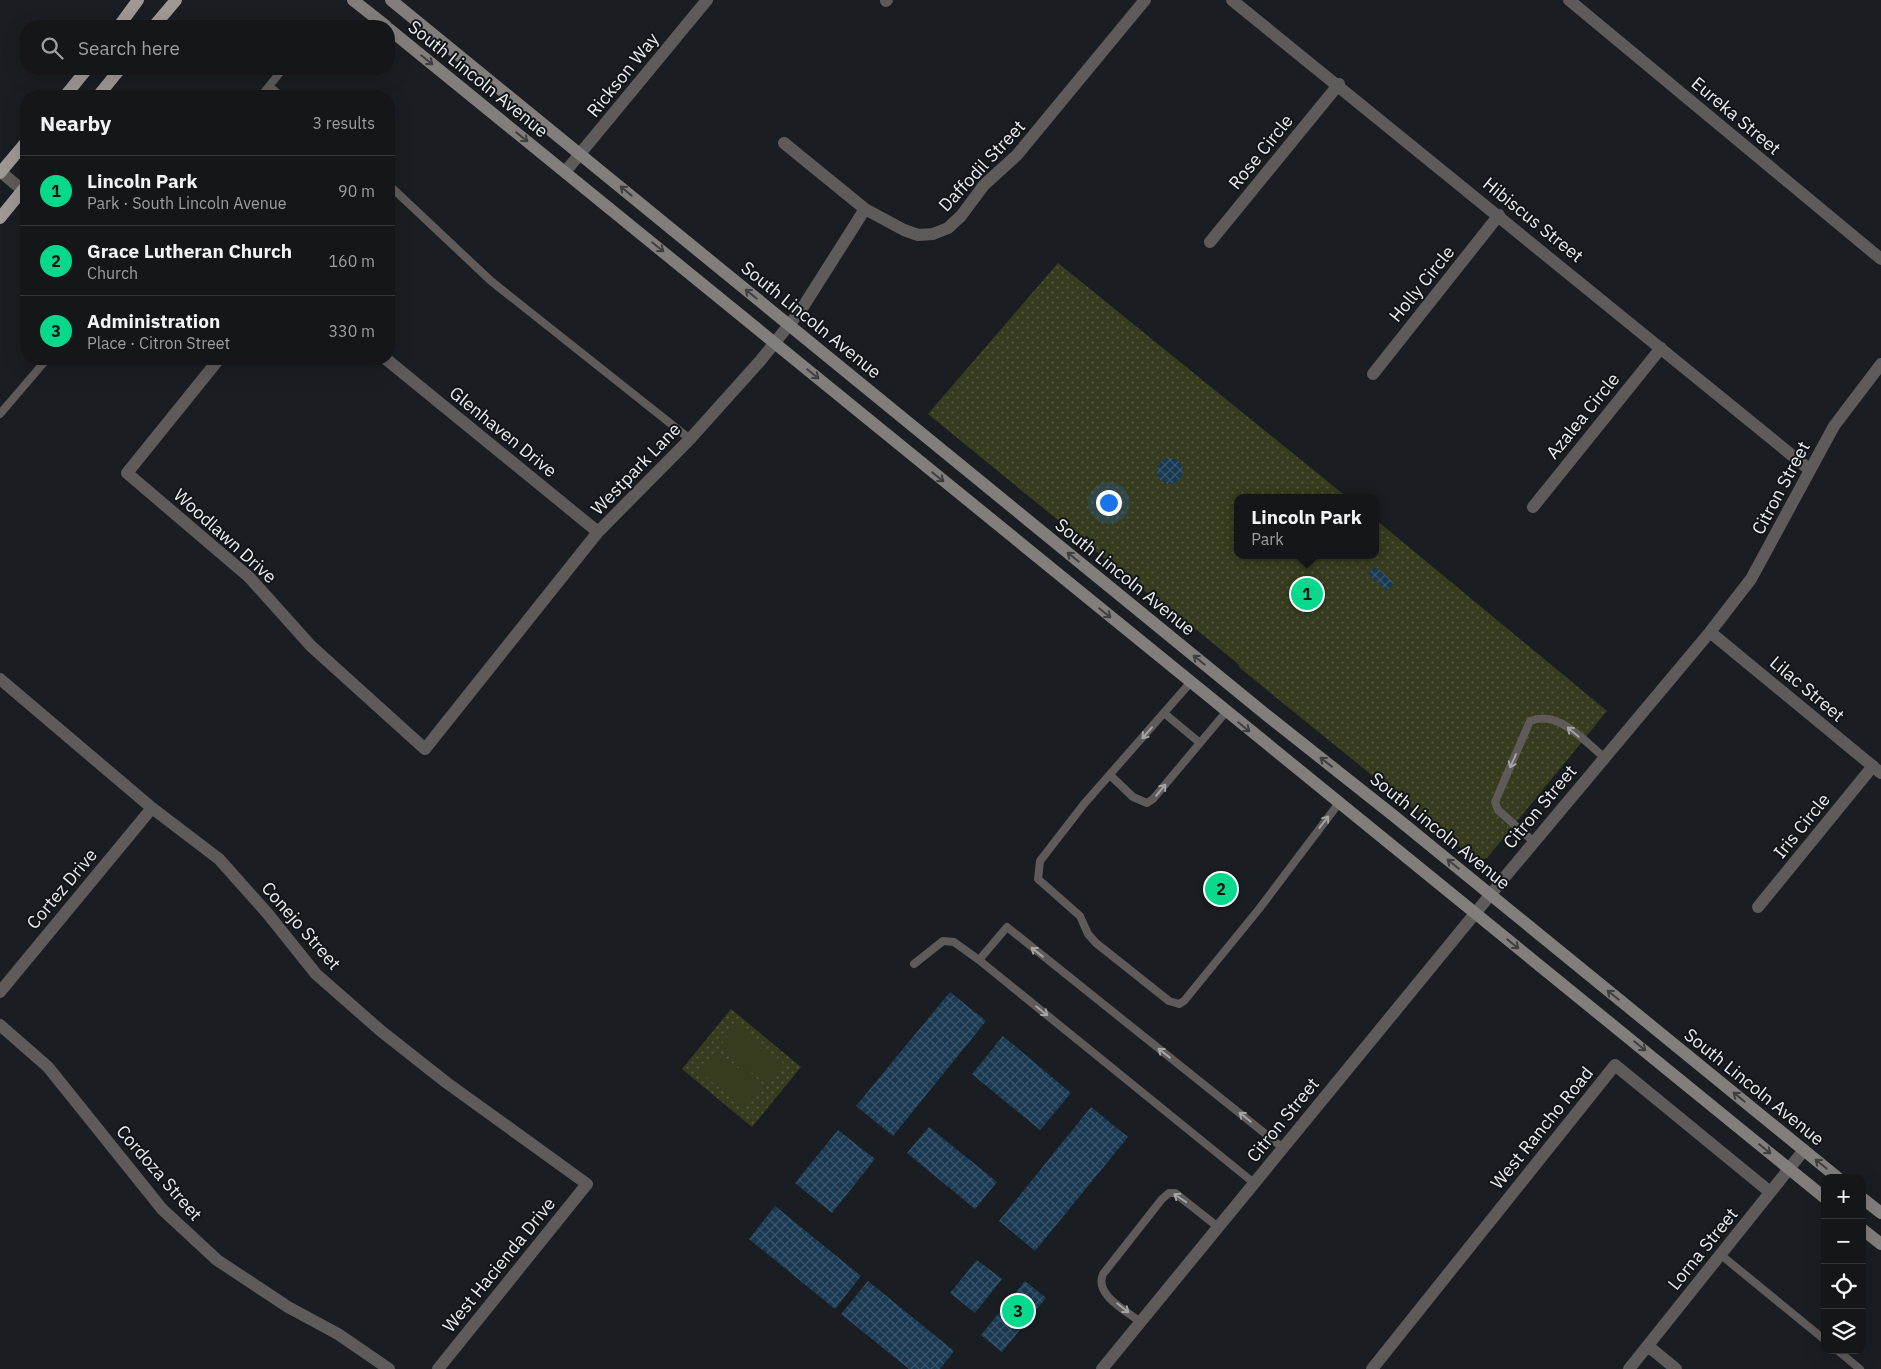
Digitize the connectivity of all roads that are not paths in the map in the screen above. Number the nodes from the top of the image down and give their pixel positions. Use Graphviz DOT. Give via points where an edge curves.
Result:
graph roads {
  1 [pos="138,0"];
  2 [pos="176,0"];
  3 [pos="353,0"];
  4 [pos="391,0"];
  5 [pos="707,0"];
  6 [pos="1146,0"];
  7 [pos="1232,0"];
  8 [pos="1569,0"];
  9 [pos="123,20"];
  10 [pos="159,20"];
  11 [pos="378,20"];
  12 [pos="395,34"];
  13 [pos="82,75"];
  14 [pos="115,75"];
  15 [pos="278,75"];
  16 [pos="1339,84"];
  17 [pos="269,86"];
  18 [pos="70,90"];
  19 [pos="103,90"];
  20 [pos="266,90"];
  21 [pos="274,90"];
  22 [pos="784,143"];
  23 [pos="20,149"];
  24 [pos="581,154"];
  25 [pos="0,172"];
  26 [pos="565,172"];
  27 [pos="20,186"];
  28 [pos="395,191"];
  29 [pos="20,196"];
  30 [pos="865,209"];
  31 [pos="1500,215"];
  32 [pos="0,218"];
  33 [pos="1210,242"];
  34 [pos="1881,259"];
  35 [pos="789,325"];
  36 [pos="775,343"];
  37 [pos="1661,348"];
  38 [pos="1881,364"];
  39 [pos="42,365"];
  40 [pos="213,365"];
  41 [pos="393,365"];
  42 [pos="1373,374"];
  43 [pos="0,414"];
  44 [pos="690,439"];
  45 [pos="1810,470"];
  46 [pos="1533,506"];
  47 [pos="598,532"];
  48 [pos="1710,632"];
  49 [pos="0,679"];
  50 [pos="1190,683"];
  51 [pos="1226,712"];
  52 [pos="1164,714"];
  53 [pos="1200,743"];
  54 [pos="426,749"];
  55 [pos="1604,757"];
  56 [pos="1877,770"];
  57 [pos="1110,775"];
  58 [pos="1339,803"];
  59 [pos="152,808"];
  60 [pos="1534,842"];
  61 [pos="1491,894"];
  62 [pos="1758,908"];
  63 [pos="1475,913"];
  64 [pos="979,960"];
  65 [pos="914,964"];
  66 [pos="0,992"];
  67 [pos="0,1025"];
  68 [pos="1283,1148"];
  69 [pos="1804,1150"];
  70 [pos="1789,1169"];
  71 [pos="1833,1174"];
  72 [pos="1254,1183"];
  73 [pos="587,1184"];
  74 [pos="1770,1192"];
  75 [pos="1821,1195"];
  76 [pos="1866,1201"];
  77 [pos="1881,1213"];
  78 [pos="1218,1227"];
  79 [pos="1866,1231"];
  80 [pos="1881,1244"];
  81 [pos="1720,1255"];
  82 [pos="1140,1322"];
  83 [pos="1821,1337"];
  84 [pos="1648,1346"];
  85 [pos="1842,1354"];
  86 [pos="389,1369"];
  87 [pos="438,1369"];
  88 [pos="1102,1369"];
  89 [pos="1372,1369"];
  90 [pos="1629,1369"];
  91 [pos="1676,1369"];
  92 [pos="1860,1369"];
  1 -- 9 [label="main road"];
  2 -- 10 [label="main road"];
  3 -- 11 [label="main road, South Lincoln Avenue"];
  4 -- 24 [label="main road, South Lincoln Avenue"];
  5 -- 24 [label="street, Rickson Way"];
  6 -- 30 [label="street, Daffodil Street" via="1037,132 948,228 918,235"];
  7 -- 16 [label="street, Hibiscus Street"];
  8 -- 34 [label="street, Eureka Street"];
  12 -- 26 [label="main road, South Lincoln Avenue, one-way"];
  13 -- 18 [label="main road"];
  14 -- 19 [label="main road"];
  15 -- 17 [label="lane"];
  16 -- 31 [label="street, Hibiscus Street"];
  16 -- 33 [label="street, Rose Circle"];
  17 -- 20 [label="lane"];
  17 -- 21 [label="lane"];
  22 -- 30 [label="street, Daffodil Street"];
  23 -- 25 [label="main road"];
  24 -- 26 [label="street, Rickson Way"];
  35 -- 24 [label="main road, South Lincoln Avenue, one-way"];
  25 -- 27 [label="street"];
  26 -- 36 [label="main road, South Lincoln Avenue, one-way"];
  28 -- 44 [label="lane" via="491,281"];
  29 -- 32 [label="main road"];
  30 -- 35 [label="street, Westpark Lane"];
  31 -- 37 [label="street, Hibiscus Street"];
  31 -- 42 [label="street, Holly Circle"];
  35 -- 36 [label="street, Westpark Lane"];
  61 -- 35 [label="main road, South Lincoln Avenue, one-way"];
  36 -- 44 [label="street, Westpark Lane"];
  36 -- 50 [label="main road, South Lincoln Avenue, one-way"];
  37 -- 45 [label="street, Hibiscus Street"];
  37 -- 46 [label="street, Azalea Circle"];
  38 -- 45 [label="street, Citron Street" via="1834,426"];
  39 -- 43 [label="lane"];
  40 -- 54 [label="street, Woodlawn Drive" via="127,473 249,577 311,646"];
  41 -- 47 [label="street, Glenhaven Drive"];
  44 -- 47 [label="street, Westpark Lane"];
  45 -- 48 [label="street, Citron Street" via="1751,579"];
  47 -- 54 [label="street, Westpark Lane"];
  48 -- 55 [label="street, Citron Street"];
  48 -- 56 [label="street, Lilac Street"];
  49 -- 59 [label="street, Conejo Street"];
  50 -- 51 [label="main road, South Lincoln Avenue"];
  50 -- 52 [label="lane"];
  51 -- 53 [label="lane"];
  51 -- 58 [label="main road, South Lincoln Avenue, one-way"];
  52 -- 53 [label="lane"];
  52 -- 57 [label="lane, one-way"];
  57 -- 53 [label="lane, one-way" via="1133,797 1146,803 1153,799"];
  55 -- 60 [label="street, Citron Street"];
  55 -- 60 [label="lane, one-way" via="1562,723 1545,718 1530,722 1495,802 1498,810"];
  56 -- 62 [label="street, Iris Circle"];
  57 -- 58 [label="lane, one-way" via="1040,862 1038,879 1080,916 1096,943 1173,1003 1184,1001"];
  58 -- 63 [label="main road, South Lincoln Avenue"];
  59 -- 66 [label="street, Cortez Drive"];
  59 -- 73 [label="street, Conejo Street" via="220,858 316,974 352,1006 447,1083"];
  60 -- 61 [label="street, Citron Street"];
  61 -- 63 [label="street, Citron Street"];
  69 -- 61 [label="main road, South Lincoln Avenue, one-way"];
  63 -- 68 [label="street, Citron Street"];
  63 -- 70 [label="main road, South Lincoln Avenue, one-way"];
  64 -- 65 [label="lane" via="954,942 943,941"];
  68 -- 64 [label="lane, one-way" via="1007,928"];
  64 -- 72 [label="lane, one-way"];
  67 -- 86 [label="street, Cordoza Street" via="48,1067 162,1208 217,1260"];
  68 -- 72 [label="street, Citron Street"];
  69 -- 70 [label="street, Lorna Street"];
  71 -- 69 [label="main road, South Lincoln Avenue, one-way"];
  70 -- 74 [label="street, Lorna Street"];
  70 -- 75 [label="main road, South Lincoln Avenue"];
  72 -- 78 [label="street, Citron Street"];
  73 -- 87 [label="street, West Hacienda Drive"];
  74 -- 81 [label="street, Lorna Street"];
  74 -- 89 [label="street, West Rancho Road" via="1615,1065"];
  76 -- 77 [label="main road"];
  78 -- 82 [label="street, Citron Street"];
  78 -- 82 [label="lane, one-way" via="1175,1193 1170,1192 1162,1199 1099,1282 1106,1294"];
  79 -- 80 [label="main road"];
  81 -- 83 [label="lane"];
  81 -- 84 [label="street, Lorna Street"];
  82 -- 88 [label="street, Citron Street"];
  84 -- 90 [label="street, Lorna Street"];
  84 -- 91 [label="street"];
  85 -- 92 [label="lane"];
}
